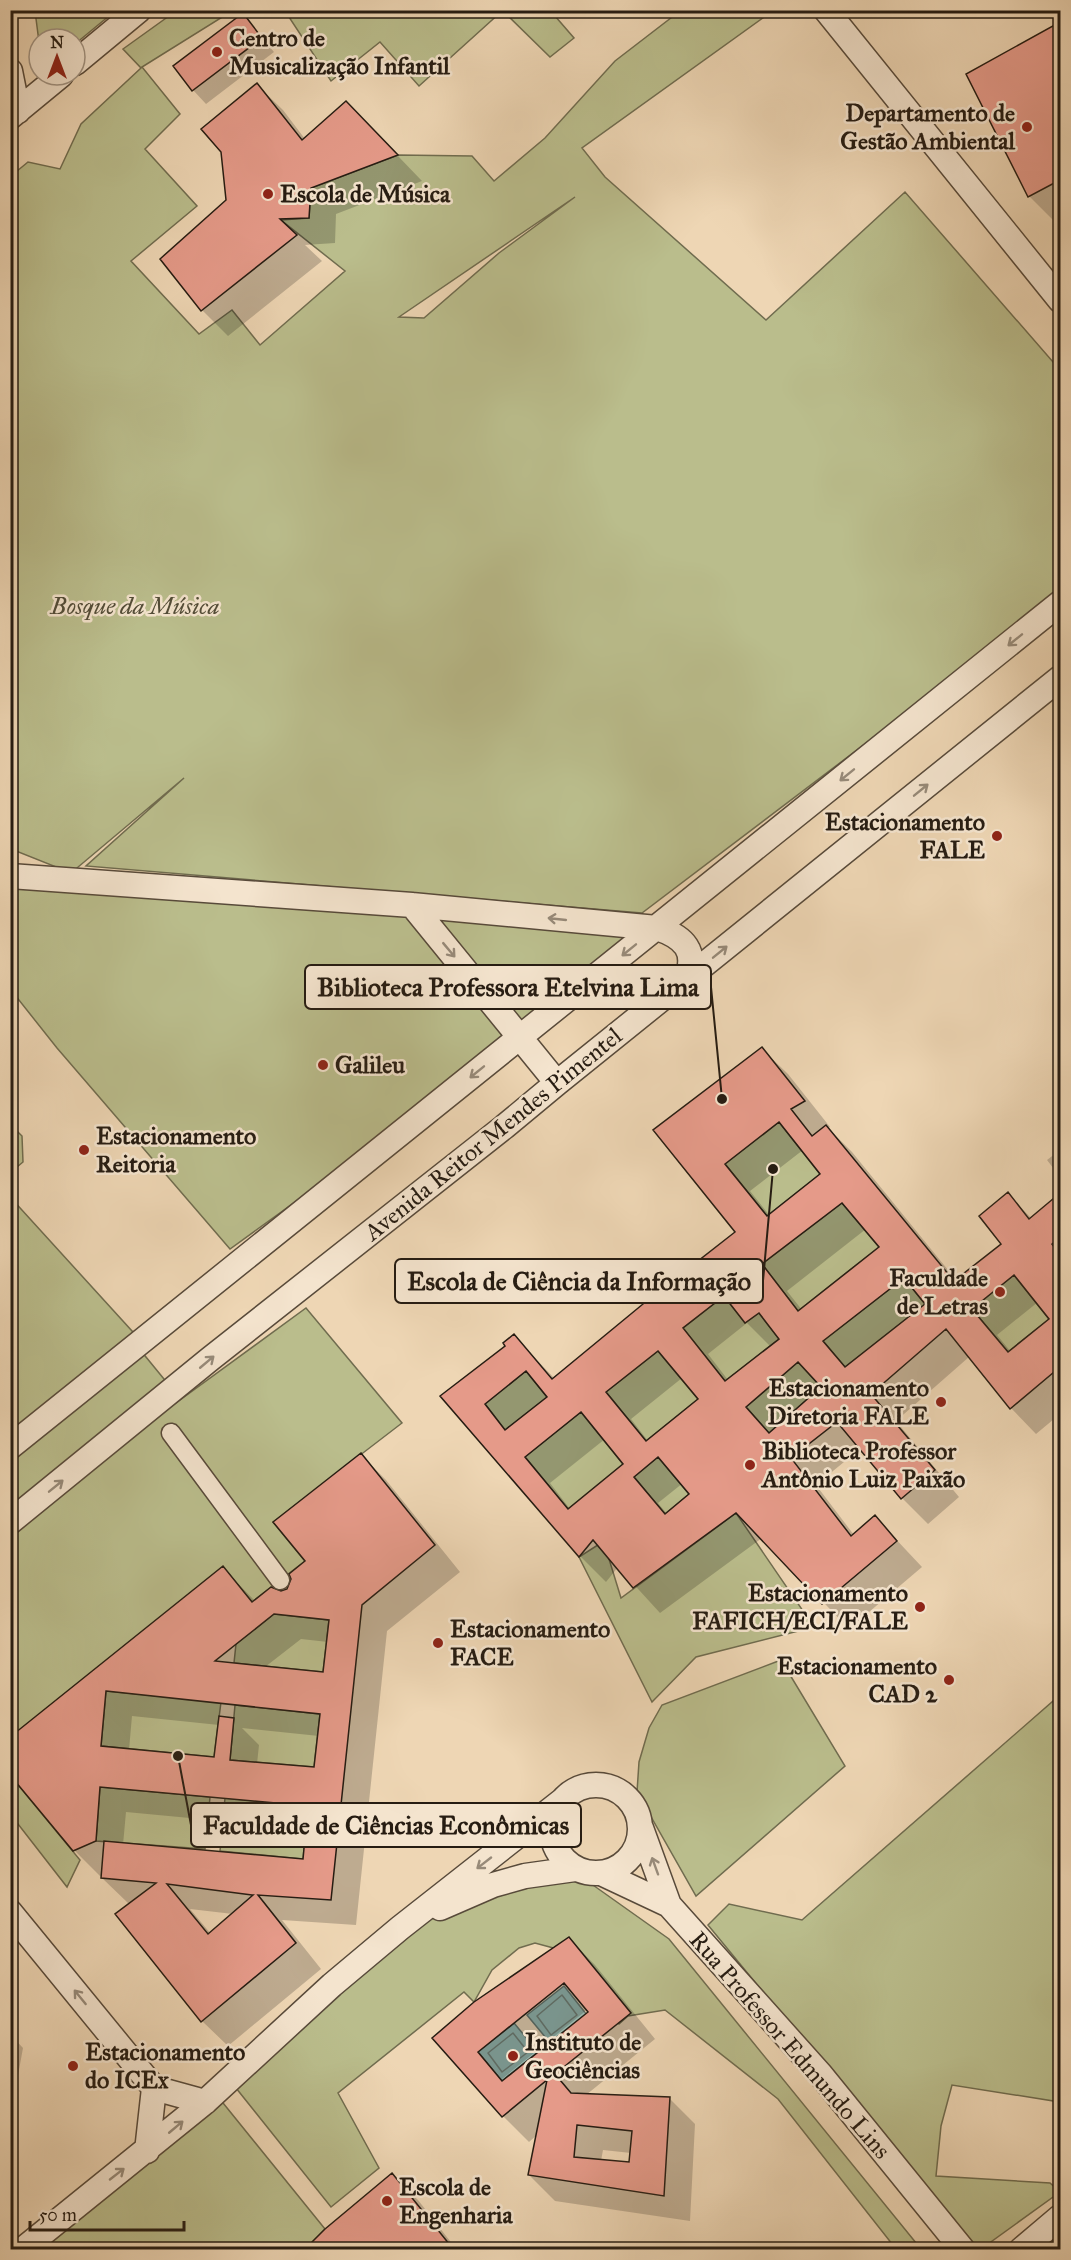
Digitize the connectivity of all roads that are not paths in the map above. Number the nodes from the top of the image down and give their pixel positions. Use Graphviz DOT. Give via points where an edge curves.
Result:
graph roads {
  1 [pos="139,10"];
  2 [pos="836,16"];
  3 [pos="87,53"];
  4 [pos="10,71"];
  5 [pos="47,87"];
  6 [pos="14,114"];
  7 [pos="1060,300"];
  8 [pos="1060,603"];
  9 [pos="1060,678"];
  10 [pos="10,876"];
  11 [pos="412,905"];
  12 [pos="657,928"];
  13 [pos="686,980"];
  14 [pos="520,1038"];
  15 [pos="557,1083"];
  16 [pos="171,1433"];
  17 [pos="10,1447"];
  18 [pos="10,1522"];
  19 [pos="280,1580"];
  20 [pos="563,1800"];
  21 [pos="641,1828"];
  22 [pos="575,1869"];
  23 [pos="601,1873"];
  24 [pos="669,1905"];
  25 [pos="10,1912"];
  26 [pos="413,1919"];
  27 [pos="154,2088"];
  28 [pos="205,2102"];
  29 [pos="147,2151"];
  30 [pos="1060,2217"];
  31 [pos="22,2250"];
  32 [pos="963,2250"];
  33 [pos="1021,2250"];
  1 -- 3 [label="street"];
  2 -- 7 [label="street"];
  4 -- 6 [label="street"];
  5 -- 6 [label="street"];
  8 -- 12 [label="street, one-way"];
  13 -- 9 [label="street, Avenida Reitor Mendes Pimentel, one-way"];
  10 -- 11 [label="street"];
  12 -- 11 [label="street, one-way"];
  11 -- 14 [label="street, one-way"];
  12 -- 13 [label="street" via="683,941 690,953 691,967"];
  12 -- 14 [label="street, one-way"];
  13 -- 15 [label="street, Avenida Reitor Mendes Pimentel"];
  14 -- 15 [label="street"];
  14 -- 17 [label="street, one-way"];
  18 -- 15 [label="street, Avenida Reitor Mendes Pimentel, one-way"];
  16 -- 19 [label="street"];
  20 -- 21 [label="street" via="569,1792 584,1787 609,1787 631,1801"];
  20 -- 22 [label="street" via="555,1812 553,1839 558,1852"];
  20 -- 26 [label="street, one-way"];
  21 -- 23 [label="street" via="630,1858"];
  24 -- 21 [label="street, Rua Professor Edmundo Lins, one-way"];
  22 -- 23 [label="street"];
  22 -- 26 [label="street" via="504,1882"];
  23 -- 24 [label="street"];
  24 -- 32 [label="street, Rua Professor Edmundo Lins" via="821,2075"];
  27 -- 25 [label="street, one-way"];
  26 -- 28 [label="street" via="332,1985"];
  27 -- 28 [label="street"];
  27 -- 29 [label="street"];
  29 -- 28 [label="street, one-way"];
  31 -- 29 [label="street, one-way"];
  30 -- 33 [label="street"];
}
